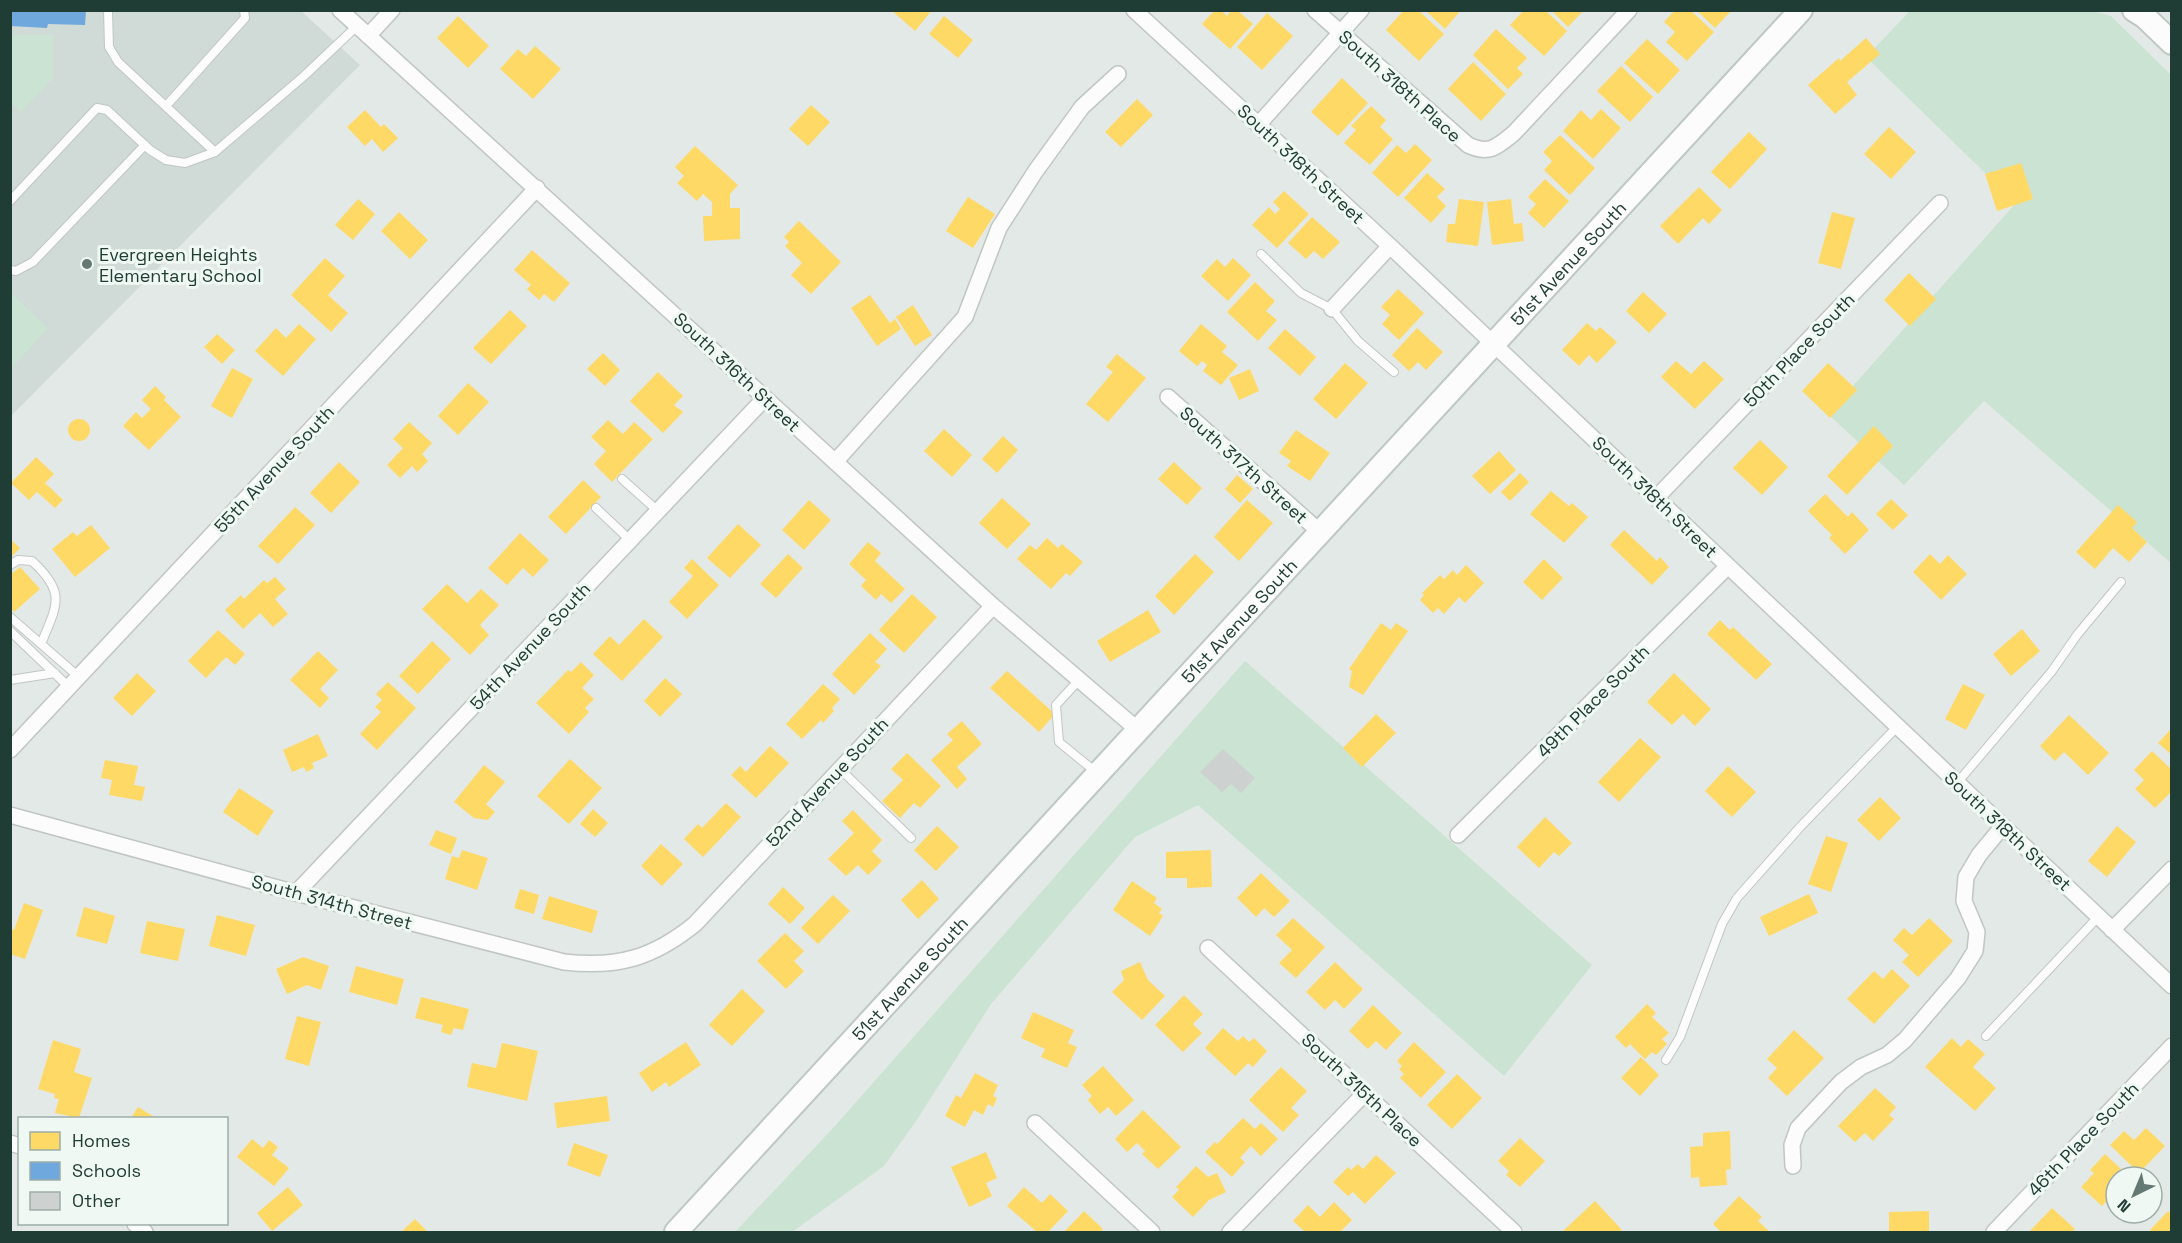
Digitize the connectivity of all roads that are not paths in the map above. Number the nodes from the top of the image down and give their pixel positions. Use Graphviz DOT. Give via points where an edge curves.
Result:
graph roads {
  1 [pos="108,10"];
  2 [pos="244,10"];
  3 [pos="340,10"];
  4 [pos="392,10"];
  5 [pos="1134,10"];
  6 [pos="1316,10"];
  7 [pos="1361,10"];
  8 [pos="1629,10"];
  9 [pos="1801,10"];
  10 [pos="2134,10"];
  11 [pos="362,31"];
  12 [pos="1341,33"];
  13 [pos="2172,43"];
  14 [pos="1118,74"];
  15 [pos="166,106"];
  16 [pos="1258,125"];
  17 [pos="145,145"];
  18 [pos="216,152"];
  19 [pos="537,188"];
  20 [pos="10,201"];
  21 [pos="1940,203"];
  22 [pos="1390,246"];
  23 [pos="1261,254"];
  24 [pos="10,270"];
  25 [pos="1332,309"];
  26 [pos="1494,344"];
  27 [pos="1394,372"];
  28 [pos="1168,397"];
  29 [pos="765,398"];
  30 [pos="835,462"];
  31 [pos="622,479"];
  32 [pos="1657,497"];
  33 [pos="596,508"];
  34 [pos="658,511"];
  35 [pos="1320,532"];
  36 [pos="630,540"];
  37 [pos="10,565"];
  38 [pos="1727,567"];
  39 [pos="2121,582"];
  40 [pos="993,606"];
  41 [pos="10,617"];
  42 [pos="10,631"];
  43 [pos="41,644"];
  44 [pos="55,673"];
  45 [pos="10,680"];
  46 [pos="1079,680"];
  47 [pos="74,682"];
  48 [pos="1897,727"];
  49 [pos="1138,730"];
  50 [pos="11,749"];
  51 [pos="840,769"];
  52 [pos="1098,774"];
  53 [pos="1957,783"];
  54 [pos="10,815"];
  55 [pos="2003,826"];
  56 [pos="1458,835"];
  57 [pos="911,838"];
  58 [pos="2172,869"];
  59 [pos="296,893"];
  60 [pos="2099,916"];
  61 [pos="2112,930"];
  62 [pos="1208,948"];
  63 [pos="655,950"];
  64 [pos="2172,986"];
  65 [pos="1986,1036"];
  66 [pos="2172,1046"];
  67 [pos="1666,1060"];
  68 [pos="1365,1093"];
  69 [pos="1035,1124"];
  70 [pos="1793,1166"];
  71 [pos="676,1233"];
  72 [pos="1152,1233"];
  73 [pos="1230,1233"];
  74 [pos="1514,1233"];
  75 [pos="1994,1233"];
  1 -- 15 [label="lane" via="109,47 118,62"];
  2 -- 15 [label="lane" via="244,18"];
  3 -- 11 [label="street, South 316th Street"];
  4 -- 11 [label="street"];
  5 -- 16 [label="street, South 318th Street"];
  6 -- 12 [label="street, South 318th Place"];
  7 -- 12 [label="street"];
  8 -- 12 [label="street, South 318th Place" via="1514,134 1490,150 1480,151 1468,146"];
  9 -- 26 [label="main road, 51st Avenue South"];
  10 -- 13 [label="main road"];
  11 -- 18 [label="lane"];
  11 -- 19 [label="street, South 316th Street"];
  12 -- 16 [label="street"];
  14 -- 30 [label="street" via="1082,107 999,228 965,317"];
  15 -- 18 [label="lane"];
  16 -- 22 [label="street, South 318th Street"];
  17 -- 18 [label="lane" via="166,160 185,163"];
  17 -- 20 [label="lane" via="107,110 97,108"];
  17 -- 24 [label="lane" via="33,262"];
  19 -- 29 [label="street, South 316th Street"];
  19 -- 47 [label="street, 55th Avenue South"];
  21 -- 32 [label="street, 50th Place South"];
  22 -- 25 [label="street"];
  22 -- 26 [label="street, South 318th Street"];
  23 -- 25 [label="lane" via="1301,293"];
  25 -- 27 [label="lane" via="1358,341"];
  26 -- 32 [label="street, South 318th Street"];
  26 -- 35 [label="main road, 51st Avenue South"];
  28 -- 35 [label="street, South 317th Street"];
  29 -- 30 [label="street, South 316th Street"];
  29 -- 34 [label="street, 54th Avenue South"];
  30 -- 40 [label="street, South 316th Street"];
  31 -- 34 [label="lane"];
  32 -- 38 [label="street, South 318th Street"];
  33 -- 36 [label="lane"];
  34 -- 36 [label="street, 54th Avenue South"];
  35 -- 49 [label="main road, 51st Avenue South"];
  36 -- 59 [label="street, 54th Avenue South"];
  37 -- 43 [label="lane" via="18,560 32,561 52,583 57,599"];
  38 -- 48 [label="street, South 318th Street"];
  38 -- 56 [label="street, 49th Place South"];
  39 -- 53 [label="lane"];
  40 -- 46 [label="street, South 316th Street"];
  40 -- 51 [label="street, 52nd Avenue South"];
  41 -- 43 [label="lane"];
  42 -- 44 [label="lane"];
  43 -- 47 [label="lane"];
  44 -- 45 [label="lane"];
  44 -- 47 [label="lane"];
  46 -- 49 [label="street, South 316th Street"];
  46 -- 52 [label="lane" via="1056,705 1059,742"];
  47 -- 50 [label="street, 55th Avenue South"];
  48 -- 53 [label="street, South 318th Street"];
  48 -- 67 [label="lane" via="1737,898 1722,924 1680,1037"];
  49 -- 52 [label="main road, 51st Avenue South"];
  51 -- 57 [label="lane"];
  51 -- 63 [label="street, 52nd Avenue South" via="696,924"];
  52 -- 71 [label="main road, 51st Avenue South"];
  53 -- 55 [label="street, South 318th Street"];
  54 -- 59 [label="street, South 314th Street"];
  55 -- 60 [label="street, South 318th Street"];
  55 -- 70 [label="street" via="1966,877 1964,901 1977,932 1976,951 1905,1040 1841,1082 1798,1128 1792,1145"];
  58 -- 61 [label="street"];
  59 -- 63 [label="street, South 314th Street" via="564,963 618,963"];
  60 -- 61 [label="street, South 318th Street"];
  60 -- 65 [label="lane"];
  61 -- 64 [label="street, South 318th Street"];
  62 -- 68 [label="street, South 315th Place"];
  66 -- 75 [label="street, 46th Place South"];
  68 -- 73 [label="street"];
  68 -- 74 [label="street, South 315th Place"];
  69 -- 72 [label="street"];
}
